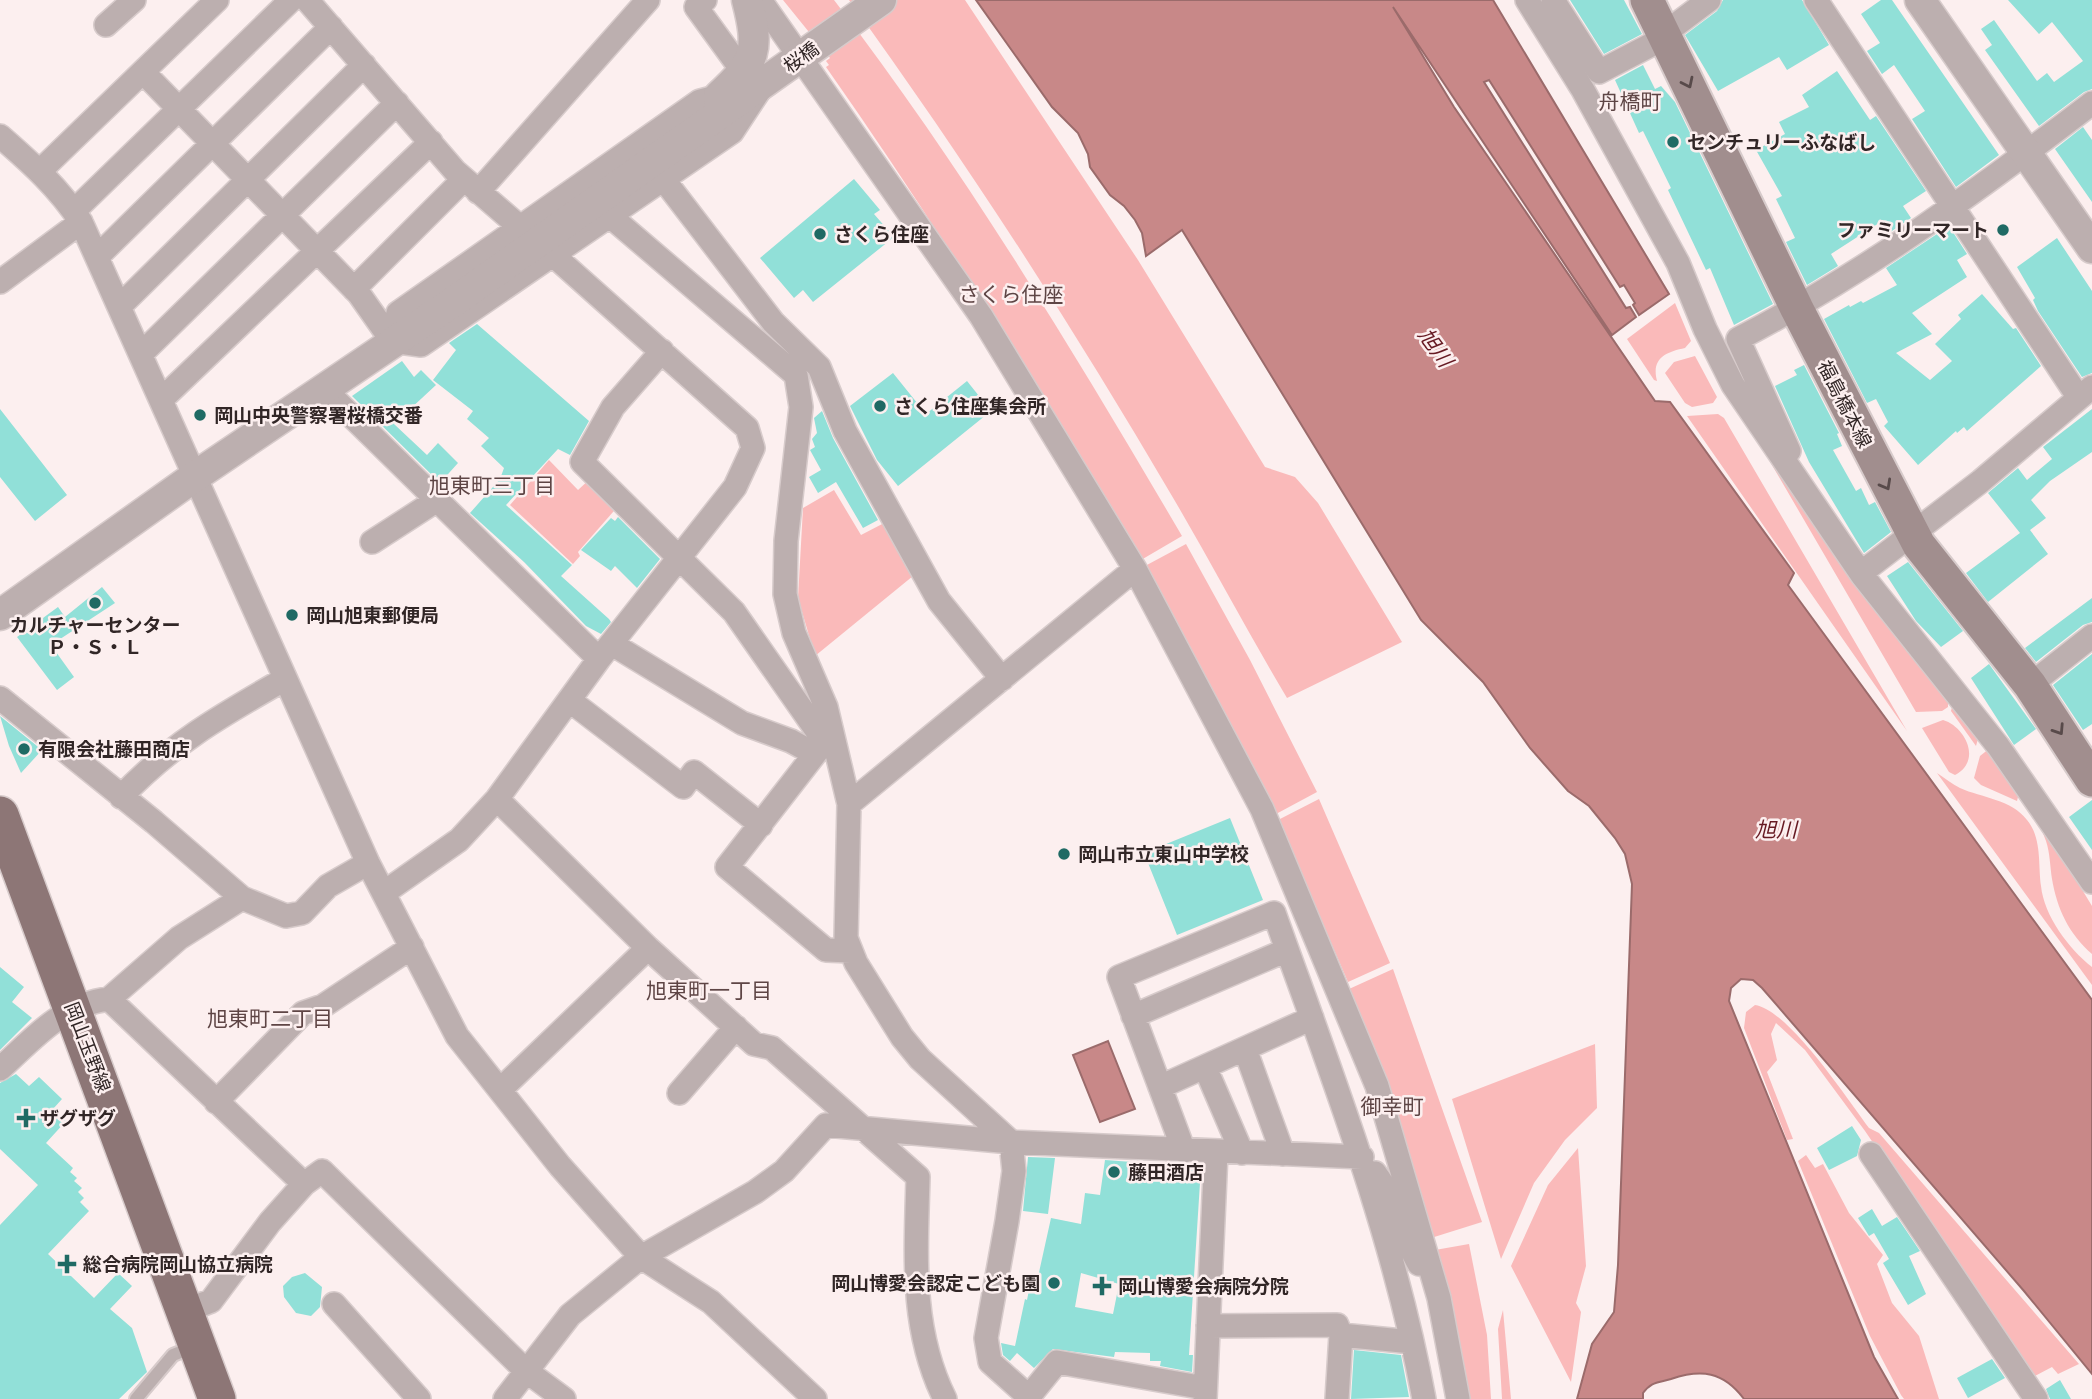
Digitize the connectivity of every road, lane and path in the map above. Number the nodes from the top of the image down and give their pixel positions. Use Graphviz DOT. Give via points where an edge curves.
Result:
graph roads {
  1 [pos="134,0"];
  2 [pos="217,0"];
  3 [pos="291,0"];
  4 [pos="307,0"];
  5 [pos="648,0"];
  6 [pos="705,0"];
  7 [pos="747,0"];
  8 [pos="760,0"];
  9 [pos="881,0"];
  10 [pos="1527,0"];
  11 [pos="1553,0"];
  12 [pos="1647,0"];
  13 [pos="1709,0"];
  14 [pos="1816,0"];
  15 [pos="1920,0"];
  16 [pos="106,26"];
  17 [pos="331,27"];
  18 [pos="1665,35"];
  19 [pos="812,49"];
  20 [pos="364,65"];
  21 [pos="143,72"];
  22 [pos="754,78"];
  23 [pos="397,103"];
  24 [pos="2092,103"];
  25 [pos="720,106"];
  26 [pos="178,110"];
  27 [pos="0,136"];
  28 [pos="431,142"];
  29 [pos="212,145"];
  30 [pos="2027,153"];
  31 [pos="40,171"];
  32 [pos="247,180"];
  33 [pos="664,180"];
  34 [pos="471,185"];
  35 [pos="1952,207"];
  36 [pos="77,216"];
  37 [pos="283,216"];
  38 [pos="610,216"];
  39 [pos="521,228"];
  40 [pos="2092,248"];
  41 [pos="318,252"];
  42 [pos="553,255"];
  43 [pos="97,257"];
  44 [pos="0,282"];
  45 [pos="354,289"];
  46 [pos="120,306"];
  47 [pos="1797,309"];
  48 [pos="392,341"];
  49 [pos="662,351"];
  50 [pos="141,354"];
  51 [pos="323,388"];
  52 [pos="2085,393"];
  53 [pos="162,399"];
  54 [pos="1793,475"];
  55 [pos="194,477"];
  56 [pos="437,500"];
  57 [pos="1914,534"];
  58 [pos="372,542"];
  59 [pos="678,559"];
  60 [pos="1135,569"];
  61 [pos="1860,573"];
  62 [pos="0,615"];
  63 [pos="2092,636"];
  64 [pos="605,651"];
  65 [pos="285,679"];
  66 [pos="1002,679"];
  67 [pos="2030,685"];
  68 [pos="0,698"];
  69 [pos="569,700"];
  70 [pos="823,742"];
  71 [pos="2092,780"];
  72 [pos="121,797"];
  73 [pos="497,799"];
  74 [pos="849,804"];
  75 [pos="0,815"];
  76 [pos="761,825"];
  77 [pos="368,863"];
  78 [pos="9,868"];
  79 [pos="2092,882"];
  80 [pos="385,892"];
  81 [pos="242,898"];
  82 [pos="412,947"];
  83 [pos="648,947"];
  84 [pos="1287,950"];
  85 [pos="851,951"];
  86 [pos="109,999"];
  87 [pos="74,1009"];
  88 [pos="1133,1016"];
  89 [pos="1312,1018"];
  90 [pos="736,1027"];
  91 [pos="1245,1049"];
  92 [pos="1205,1067"];
  93 [pos="0,1069"];
  94 [pos="1160,1087"];
  95 [pos="500,1090"];
  96 [pos="678,1093"];
  97 [pos="216,1102"];
  98 [pos="864,1128"];
  99 [pos="1011,1142"];
  100 [pos="1184,1151"];
  101 [pos="1216,1152"];
  102 [pos="1242,1153"];
  103 [pos="1283,1154"];
  104 [pos="1871,1154"];
  105 [pos="1362,1157"];
  106 [pos="304,1184"];
  107 [pos="641,1257"];
  108 [pos="1439,1298"];
  109 [pos="334,1304"];
  110 [pos="185,1311"];
  111 [pos="1208,1326"];
  112 [pos="1341,1335"];
  113 [pos="1412,1342"];
  114 [pos="197,1346"];
  115 [pos="525,1370"];
  116 [pos="1205,1393"];
  117 [pos="1034,1396"];
  118 [pos="136,1399"];
  119 [pos="217,1399"];
  120 [pos="419,1399"];
  121 [pos="505,1399"];
  122 [pos="564,1399"];
  123 [pos="814,1399"];
  124 [pos="945,1399"];
  125 [pos="1337,1399"];
  126 [pos="1424,1399"];
  127 [pos="1458,1399"];
  128 [pos="2036,1399"];
  1 -- 16 [label="street"];
  2 -- 21 [label="street"];
  3 -- 26 [label="street"];
  4 -- 17 [label="street"];
  5 -- 34 [label="street"];
  6 -- 22 [label="street" via="696,7"];
  7 -- 22 [label="street"];
  8 -- 19 [label="street"];
  9 -- 19 [label="street, 桜橋"];
  10 -- 54 [label="street" via="1583,90 1678,263 1732,385"];
  11 -- 18 [label="street" via="1599,72"];
  12 -- 18 [label="main road, 福島橋本線"];
  13 -- 18 [label="street"];
  14 -- 35 [label="street"];
  15 -- 30 [label="street"];
  17 -- 20 [label="street"];
  17 -- 29 [label="street"];
  18 -- 47 [label="main road, 福島橋本線, one-way"];
  19 -- 22 [label="street, 桜橋"];
  19 -- 60 [label="street"];
  20 -- 23 [label="street"];
  20 -- 32 [label="street"];
  21 -- 26 [label="street"];
  21 -- 31 [label="street"];
  22 -- 25 [label="street, 桜橋"];
  22 -- 33 [label="street" via="732,132"];
  23 -- 28 [label="street"];
  23 -- 37 [label="street"];
  24 -- 30 [label="street"];
  25 -- 39 [label="street" via="699,101"];
  25 -- 48 [label="street, 桜橋"];
  26 -- 29 [label="street"];
  26 -- 36 [label="street"];
  27 -- 31 [label="street"];
  28 -- 34 [label="street"];
  28 -- 41 [label="street"];
  29 -- 32 [label="street"];
  29 -- 43 [label="street"];
  30 -- 35 [label="street"];
  30 -- 40 [label="street"];
  31 -- 36 [label="street"];
  32 -- 37 [label="street"];
  32 -- 46 [label="street"];
  33 -- 38 [label="street"];
  33 -- 66 [label="street" via="773,322 819,367 845,431 939,601"];
  34 -- 39 [label="street"];
  34 -- 45 [label="street"];
  35 -- 47 [label="street"];
  35 -- 52 [label="street"];
  36 -- 43 [label="street"];
  36 -- 44 [label="street"];
  37 -- 41 [label="street"];
  37 -- 50 [label="street"];
  38 -- 42 [label="street"];
  38 -- 70 [label="street" via="796,375 801,407 786,541 785,594 794,633 826,707"];
  39 -- 48 [label="street" via="398,313"];
  41 -- 45 [label="street"];
  41 -- 53 [label="street"];
  42 -- 48 [label="street" via="421,345"];
  42 -- 49 [label="street"];
  43 -- 46 [label="street"];
  45 -- 48 [label="street"];
  46 -- 50 [label="street"];
  47 -- 54 [label="street" via="1738,339 1788,446"];
  47 -- 57 [label="main road, 福島橋本線, one-way"];
  48 -- 51 [label="street, 桜橋"];
  49 -- 59 [label="street" via="747,428 753,448 735,487"];
  49 -- 59 [label="street" via="613,407 582,462"];
  50 -- 53 [label="street"];
  51 -- 55 [label="street, 桜橋"];
  51 -- 56 [label="street"];
  52 -- 57 [label="street"];
  53 -- 55 [label="street"];
  54 -- 61 [label="street"];
  55 -- 62 [label="street, 桜橋"];
  55 -- 65 [label="street"];
  56 -- 58 [label="street"];
  56 -- 64 [label="street"];
  57 -- 61 [label="street"];
  57 -- 67 [label="main road, 福島橋本線"];
  59 -- 64 [label="street"];
  59 -- 70 [label="street" via="734,612"];
  60 -- 66 [label="street"];
  60 -- 108 [label="street" via="1267,822 1377,1086"];
  61 -- 79 [label="street" via="1998,746"];
  63 -- 67 [label="street"];
  64 -- 69 [label="street"];
  64 -- 70 [label="street" via="742,723"];
  65 -- 72 [label="street" via="198,729"];
  65 -- 77 [label="street"];
  66 -- 74 [label="street"];
  67 -- 71 [label="main road, 福島橋本線, one-way"];
  68 -- 72 [label="street"];
  69 -- 73 [label="street"];
  69 -- 76 [label="street" via="683,788 694,772"];
  70 -- 74 [label="street"];
  70 -- 76 [label="street"];
  72 -- 81 [label="street"];
  73 -- 80 [label="street" via="459,840"];
  73 -- 83 [label="street"];
  74 -- 85 [label="street" via="846,938"];
  75 -- 78 [label="main road, 岡山玉野線"];
  76 -- 85 [label="street" via="727,867 826,950"];
  77 -- 80 [label="street"];
  77 -- 81 [label="street" via="328,886 302,913 286,916"];
  78 -- 87 [label="main road, 岡山玉野線"];
  80 -- 82 [label="street"];
  81 -- 86 [label="street" via="179,938"];
  82 -- 95 [label="street" via="457,1036"];
  82 -- 97 [label="street" via="323,1006 303,1013"];
  83 -- 90 [label="street"];
  83 -- 95 [label="street"];
  84 -- 88 [label="street"];
  84 -- 88 [label="street" via="1274,913 1119,977"];
  84 -- 89 [label="street"];
  85 -- 99 [label="street" via="920,1059"];
  86 -- 87 [label="street"];
  86 -- 97 [label="street"];
  87 -- 93 [label="street" via="48,1022"];
  87 -- 110 [label="main road, 岡山玉野線"];
  88 -- 94 [label="street"];
  89 -- 91 [label="street"];
  89 -- 105 [label="street"];
  90 -- 96 [label="street"];
  90 -- 98 [label="street" via="754,1044 772,1048"];
  91 -- 92 [label="street"];
  91 -- 103 [label="street"];
  92 -- 94 [label="street"];
  92 -- 102 [label="street"];
  94 -- 100 [label="street"];
  95 -- 107 [label="street"];
  97 -- 106 [label="street"];
  98 -- 99 [label="street"];
  98 -- 107 [label="street" via="826,1125 784,1171 755,1192"];
  98 -- 124 [label="street" via="918,1177 915,1295 930,1370"];
  99 -- 100 [label="street"];
  99 -- 117 [label="street" via="1014,1171 986,1338 990,1362"];
  100 -- 101 [label="street"];
  101 -- 102 [label="street"];
  101 -- 111 [label="street"];
  102 -- 103 [label="street"];
  103 -- 105 [label="street"];
  104 -- 128 [label="street"];
  105 -- 108 [label="street" via="1388,1190 1406,1241"];
  105 -- 113 [label="street"];
  106 -- 110 [label="street" via="211,1301"];
  106 -- 115 [label="street" via="323,1171"];
  107 -- 115 [label="street" via="570,1315"];
  107 -- 123 [label="street" via="711,1302"];
  108 -- 127 [label="street"];
  109 -- 120 [label="street"];
  110 -- 114 [label="main road, 岡山玉野線"];
  111 -- 112 [label="street" via="1337,1325"];
  111 -- 116 [label="street"];
  112 -- 113 [label="street"];
  112 -- 125 [label="street"];
  113 -- 126 [label="street"];
  114 -- 118 [label="lane" via="173,1355"];
  114 -- 119 [label="main road, 岡山玉野線"];
  115 -- 121 [label="street"];
  115 -- 122 [label="street"];
  116 -- 117 [label="street" via="1057,1362"];
}
